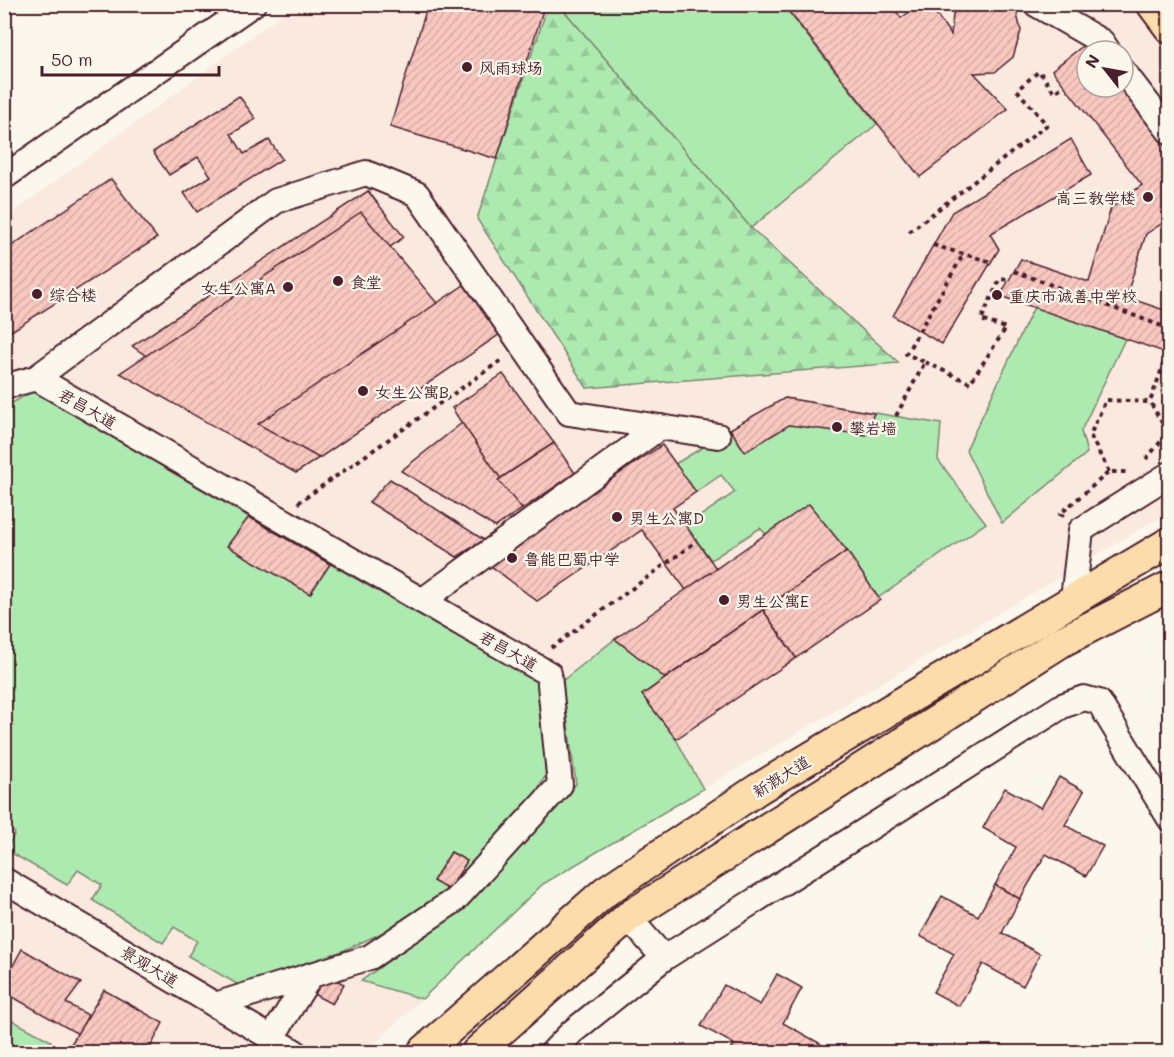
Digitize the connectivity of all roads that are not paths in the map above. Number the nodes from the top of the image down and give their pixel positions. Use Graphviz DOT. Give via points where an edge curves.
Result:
graph roads {
  1 [pos="253,4"];
  2 [pos="1036,4"];
  3 [pos="1152,4"];
  4 [pos="1170,28"];
  5 [pos="1097,39"];
  6 [pos="1135,86"];
  7 [pos="1170,132"];
  8 [pos="4,177"];
  9 [pos="36,378"];
  10 [pos="4,387"];
  11 [pos="660,427"];
  12 [pos="718,436"];
  13 [pos="1170,474"];
  14 [pos="1170,542"];
  15 [pos="1170,586"];
  16 [pos="1073,599"];
  17 [pos="422,601"];
  18 [pos="1170,819"];
  19 [pos="4,880"];
  20 [pos="628,917"];
  21 [pos="664,958"];
  22 [pos="311,975"];
  23 [pos="215,1005"];
  24 [pos="272,1039"];
  25 [pos="295,1053"];
  26 [pos="423,1053"];
  27 [pos="477,1053"];
  28 [pos="553,1053"];
  1 -- 8 [label="street"];
  2 -- 5 [label="street"];
  3 -- 4 [label="main road"];
  6 -- 7 [label="street"];
  9 -- 10 [label="street"];
  9 -- 11 [label="street" via="276,201 366,173 417,194 569,413"];
  9 -- 17 [label="street, 君昌大道"];
  11 -- 12 [label="street"];
  11 -- 17 [label="street"];
  13 -- 16 [label="street" via="1081,530"];
  14 -- 16 [label="main road, 新溉大道"];
  15 -- 20 [label="main road" via="1061,642"];
  16 -- 26 [label="main road, 新溉大道" via="758,789 606,891"];
  17 -- 22 [label="street, 君昌大道" via="549,674 560,785 455,900 370,957"];
  18 -- 21 [label="street" via="1099,702 1084,698 1062,706"];
  19 -- 23 [label="street, 景观大道"];
  20 -- 21 [label="street"];
  20 -- 27 [label="main road"];
  21 -- 28 [label="street" via="572,1032"];
  22 -- 23 [label="street, 君昌大道"];
  22 -- 24 [label="street"];
  23 -- 24 [label="street, 景观大道"];
  24 -- 25 [label="street, 景观大道"];
}
